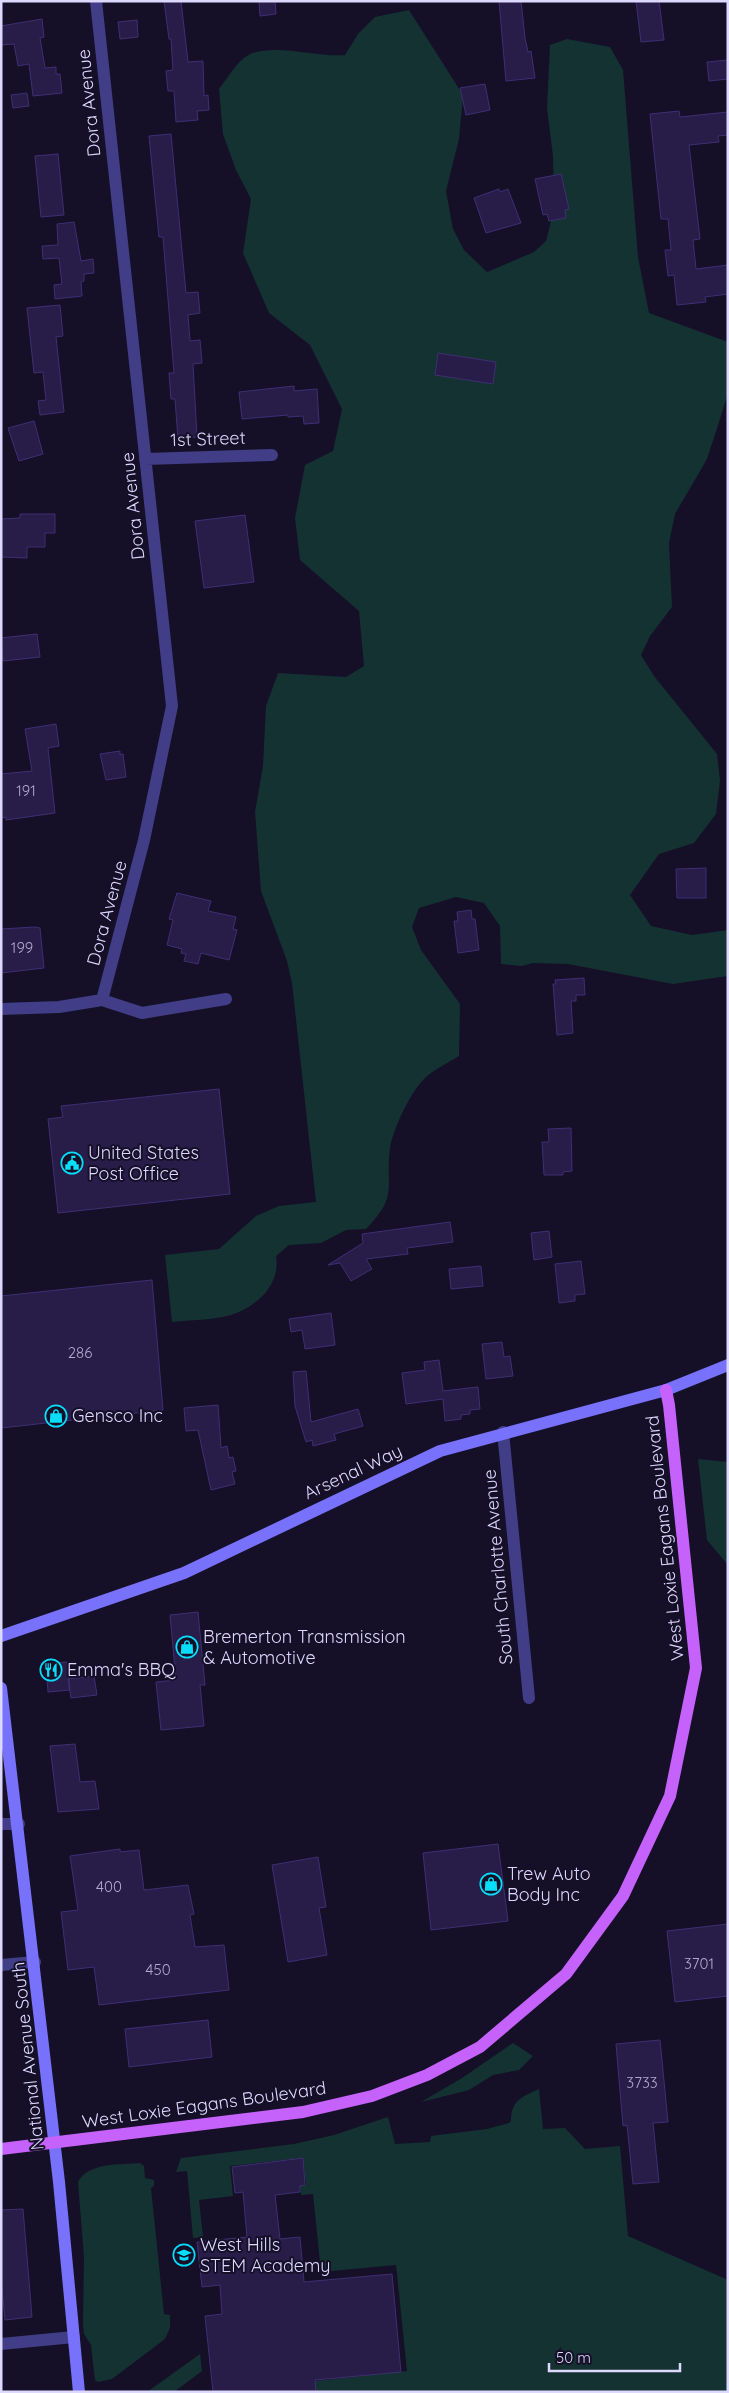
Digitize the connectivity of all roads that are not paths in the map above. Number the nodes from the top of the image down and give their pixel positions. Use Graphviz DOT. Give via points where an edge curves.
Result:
graph roads {
  1 [pos="96,1"];
  2 [pos="272,455"];
  3 [pos="146,459"];
  4 [pos="226,999"];
  5 [pos="102,1000"];
  6 [pos="1,1009"];
  7 [pos="728,1365"];
  8 [pos="666,1390"];
  9 [pos="503,1432"];
  10 [pos="1,1636"];
  11 [pos="1,1688"];
  12 [pos="528,1698"];
  13 [pos="1,1824"];
  14 [pos="19,1824"];
  15 [pos="35,1962"];
  16 [pos="1,1965"];
  17 [pos="55,2143"];
  18 [pos="1,2149"];
  19 [pos="74,2337"];
  20 [pos="1,2344"];
  21 [pos="79,2392"];
  1 -- 3 [label="street, Dora Avenue"];
  2 -- 3 [label="street, 1st Street"];
  3 -- 5 [label="street, Dora Avenue" via="172,706 144,840"];
  4 -- 5 [label="street" via="142,1013"];
  5 -- 6 [label="street" via="59,1007"];
  7 -- 8 [label="main road, Arsenal Way"];
  8 -- 9 [label="main road, Arsenal Way"];
  8 -- 17 [label="main road, West Loxie Eagans Boulevard" via="696,1668 670,1796 623,1896 566,1974 480,2047 427,2075 372,2096 303,2112"];
  9 -- 10 [label="main road, Arsenal Way" via="440,1451 184,1573"];
  9 -- 12 [label="street, South Charlotte Avenue"];
  11 -- 14 [label="main road, National Avenue South"];
  13 -- 14 [label="street"];
  14 -- 15 [label="main road, National Avenue South"];
  15 -- 16 [label="street"];
  15 -- 17 [label="main road, National Avenue South"];
  17 -- 18 [label="main road, West Loxie Eagans Boulevard"];
  17 -- 19 [label="main road, National Avenue South"];
  19 -- 20 [label="street"];
  19 -- 21 [label="main road, National Avenue South"];
}
